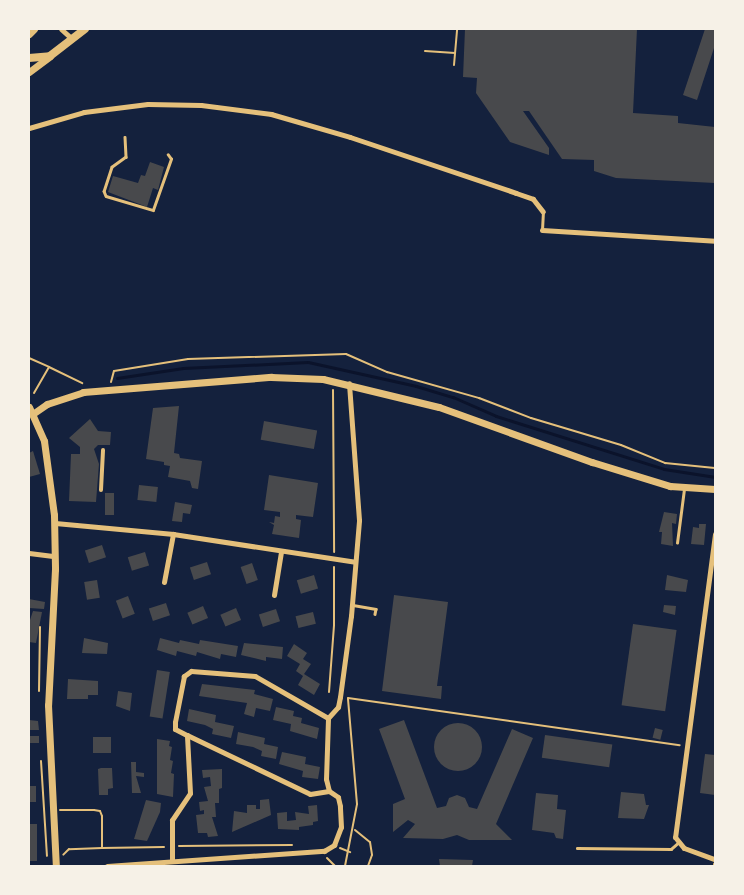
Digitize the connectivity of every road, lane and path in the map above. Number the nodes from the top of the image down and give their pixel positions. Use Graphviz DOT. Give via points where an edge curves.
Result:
graph roads {
  1 [pos="34,29"];
  2 [pos="61,29"];
  3 [pos="85,29"];
  4 [pos="456,29"];
  5 [pos="29,34"];
  6 [pos="71,38"];
  7 [pos="425,51"];
  8 [pos="455,53"];
  9 [pos="50,56"];
  10 [pos="29,58"];
  11 [pos="454,65"];
  12 [pos="29,72"];
  13 [pos="29,128"];
  14 [pos="125,137"];
  15 [pos="168,155"];
  16 [pos="543,212"];
  17 [pos="542,230"];
  18 [pos="715,241"];
  19 [pos="29,358"];
  20 [pos="49,367"];
  21 [pos="349,383"];
  22 [pos="333,392"];
  23 [pos="31,410"];
  24 [pos="103,450"];
  25 [pos="684,488"];
  26 [pos="715,489"];
  27 [pos="101,490"];
  28 [pos="55,524"];
  29 [pos="173,534"];
  30 [pos="715,534"];
  31 [pos="677,543"];
  32 [pos="281,552"];
  33 [pos="29,553"];
  34 [pos="55,556"];
  35 [pos="334,559"];
  36 [pos="355,562"];
  37 [pos="164,582"];
  38 [pos="274,595"];
  39 [pos="352,605"];
  40 [pos="375,614"];
  41 [pos="329,692"];
  42 [pos="328,718"];
  43 [pos="187,735"];
  44 [pos="687,746"];
  45 [pos="330,791"];
  46 [pos="58,810"];
  47 [pos="354,830"];
  48 [pos="678,843"];
  49 [pos="292,845"];
  50 [pos="334,845"];
  51 [pos="173,846"];
  52 [pos="102,848"];
  53 [pos="577,848"];
  54 [pos="69,850"];
  55 [pos="324,851"];
  56 [pos="350,852"];
  57 [pos="715,859"];
  58 [pos="172,861"];
  59 [pos="56,866"];
  60 [pos="107,866"];
  61 [pos="335,866"];
  62 [pos="345,866"];
  63 [pos="368,866"];
  1 -- 5 [label="street"];
  2 -- 6 [label="street"];
  3 -- 6 [label="main road"];
  4 -- 8 [label="path"];
  6 -- 9 [label="main road"];
  7 -- 8 [label="path"];
  8 -- 11 [label="path"];
  9 -- 10 [label="main road"];
  9 -- 12 [label="street"];
  13 -- 16 [label="street" via="84,112 148,104 201,105 264,112 350,136 524,196 533,200"];
  14 -- 15 [label="lane" via="126,157 112,167 104,191 106,196 153,210 171,159"];
  16 -- 17 [label="lane"];
  17 -- 18 [label="street"];
  19 -- 20 [label="path"];
  21 -- 23 [label="street" via="271,376 102,390 83,392"];
  21 -- 25 [label="street" via="439,407 592,462"];
  21 -- 36 [label="street" via="359,520"];
  22 -- 35 [label="path"];
  23 -- 28 [label="street" via="48,460"];
  24 -- 27 [label="street"];
  25 -- 26 [label="street"];
  25 -- 31 [label="lane"];
  28 -- 29 [label="street"];
  28 -- 34 [label="street"];
  29 -- 32 [label="street"];
  29 -- 37 [label="street"];
  30 -- 44 [label="street"];
  32 -- 35 [label="street"];
  32 -- 38 [label="street"];
  33 -- 34 [label="street"];
  34 -- 59 [label="street" via="48,705"];
  35 -- 36 [label="street"];
  35 -- 41 [label="path"];
  36 -- 39 [label="street"];
  39 -- 40 [label="lane" via="376,609"];
  39 -- 42 [label="street" via="338,707"];
  42 -- 43 [label="street" via="255,676 191,671 184,676 174,722 176,729"];
  42 -- 45 [label="street" via="326,779"];
  43 -- 45 [label="street" via="310,794"];
  43 -- 51 [label="street" via="190,793 172,820"];
  44 -- 47 [label="path" via="348,698 358,804"];
  44 -- 48 [label="street" via="675,837"];
  45 -- 50 [label="street" via="338,797 340,806 341,828"];
  46 -- 52 [label="path" via="100,811"];
  47 -- 56 [label="path"];
  47 -- 63 [label="path" via="370,842 372,855"];
  48 -- 53 [label="lane" via="671,849"];
  48 -- 57 [label="street"];
  49 -- 51 [label="path"];
  50 -- 55 [label="street"];
  50 -- 56 [label="path"];
  51 -- 52 [label="path"];
  51 -- 58 [label="street"];
  52 -- 54 [label="path"];
  55 -- 58 [label="street"];
  55 -- 61 [label="path"];
  56 -- 62 [label="path"];
  58 -- 60 [label="street"];
}
